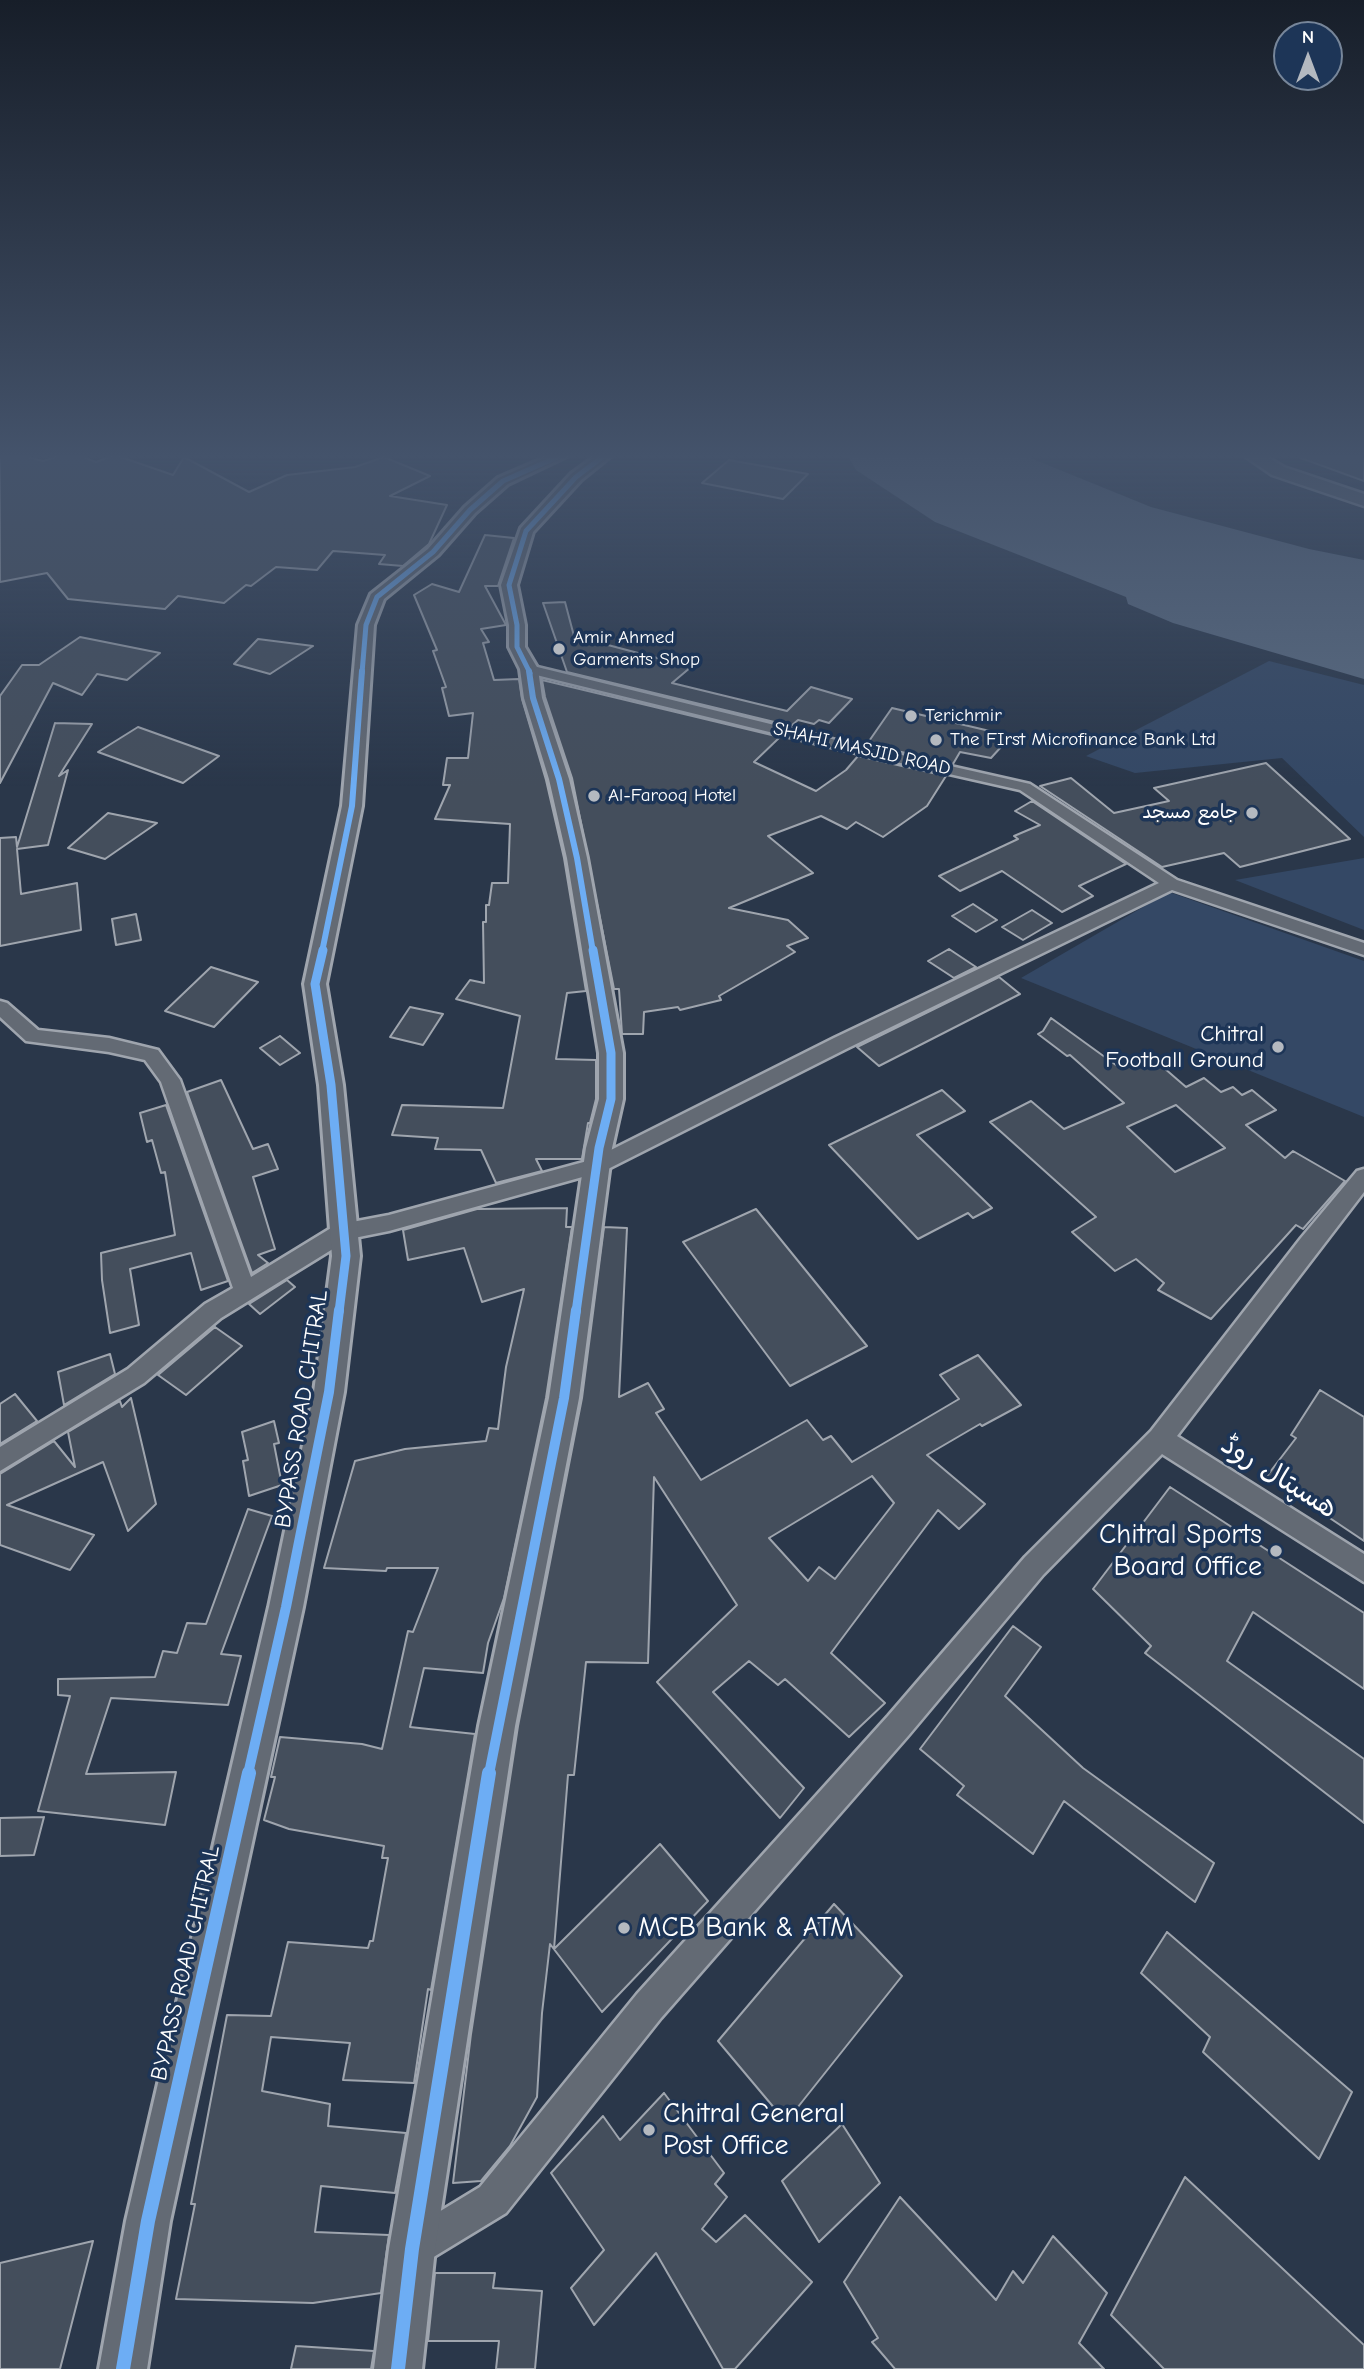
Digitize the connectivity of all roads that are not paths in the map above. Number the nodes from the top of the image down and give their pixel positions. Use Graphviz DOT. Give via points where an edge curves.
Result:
graph roads {
  1 [pos="416,566"];
  2 [pos="514,566"];
  3 [pos="529,669"];
  4 [pos="1171,884"];
  5 [pos="1364,949"];
  6 [pos="0,1007"];
  7 [pos="597,1166"];
  8 [pos="1364,1177"];
  9 [pos="344,1231"];
  10 [pos="245,1292"];
  11 [pos="1160,1439"];
  12 [pos="0,1460"];
  13 [pos="1364,1569"];
  14 [pos="412,2249"];
  15 [pos="123,2369"];
  16 [pos="398,2369"];
  1 -- 9 [label="street, BYPASS ROAD CHITRAL" via="377,597 366,625 352,806 315,984 331,1085"];
  2 -- 3 [label="street" via="509,585 517,647"];
  3 -- 4 [label="street, SHAHI MASJID ROAD" via="1025,787"];
  3 -- 7 [label="street" via="577,858 611,1053 611,1099"];
  4 -- 5 [label="street, SHAHI MASJID ROAD"];
  4 -- 7 [label="street"];
  6 -- 10 [label="street" via="33,1036 151,1055 170,1080"];
  7 -- 9 [label="street"];
  7 -- 14 [label="street" via="564,1398 498,1726"];
  8 -- 11 [label="street"];
  9 -- 10 [label="street"];
  9 -- 15 [label="street, BYPASS ROAD CHITRAL" via="346,1256 329,1391 283,1620 148,2221"];
  10 -- 12 [label="street" via="213,1311 136,1376"];
  11 -- 13 [label="street, ھسپتال روڈ"];
  11 -- 14 [label="street" via="1034,1566 649,2006 493,2200"];
  14 -- 16 [label="street"];
}
